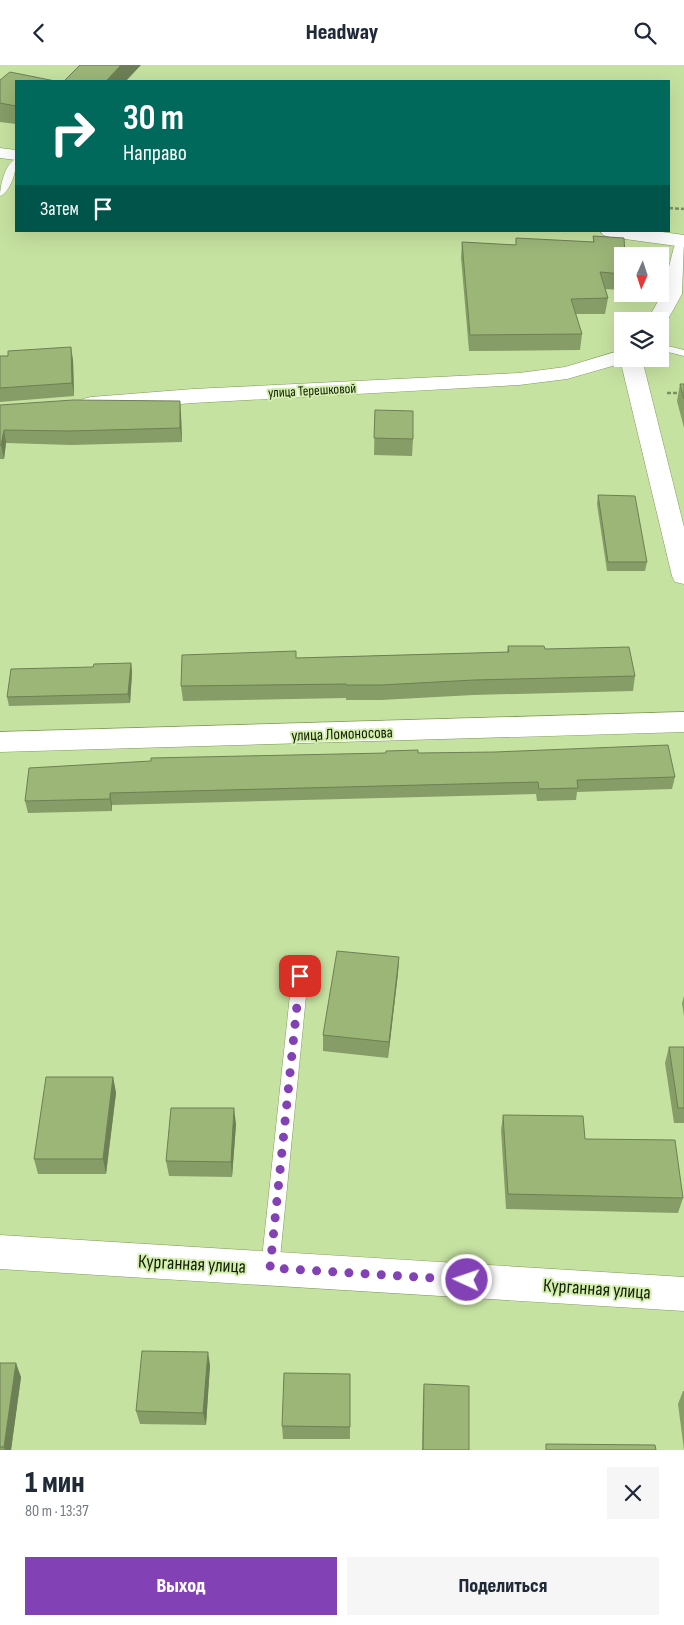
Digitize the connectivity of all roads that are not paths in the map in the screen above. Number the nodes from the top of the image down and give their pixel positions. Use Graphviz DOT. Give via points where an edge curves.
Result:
graph roads {
  1 [pos="0,153"];
  2 [pos="15,161"];
  3 [pos="0,167"];
  4 [pos="0,193"];
  5 [pos="617,232"];
  6 [pos="684,241"];
  7 [pos="684,247"];
  8 [pos="678,295"];
  9 [pos="664,312"];
  10 [pos="669,349"];
  11 [pos="684,353"];
  12 [pos="614,358"];
  13 [pos="633,367"];
  14 [pos="68,406"];
  15 [pos="684,576"];
  16 [pos="684,723"];
  17 [pos="0,742"];
  18 [pos="300,976"];
  19 [pos="0,1252"];
  20 [pos="270,1268"];
  21 [pos="684,1294"];
  1 -- 2 [label="street"];
  2 -- 3 [label="lane"];
  2 -- 4 [label="lane"];
  5 -- 6 [label="street"];
  7 -- 8 [label="street"];
  8 -- 9 [label="street"];
  10 -- 11 [label="lane"];
  12 -- 14 [label="street, улица Терешковой" via="567,373 519,379 193,396"];
  13 -- 15 [label="street"];
  16 -- 17 [label="street, улица Ломоносова"];
  18 -- 20 [label="lane"];
  19 -- 20 [label="street, Курганная улица"];
  20 -- 21 [label="street, Курганная улица"];
}
